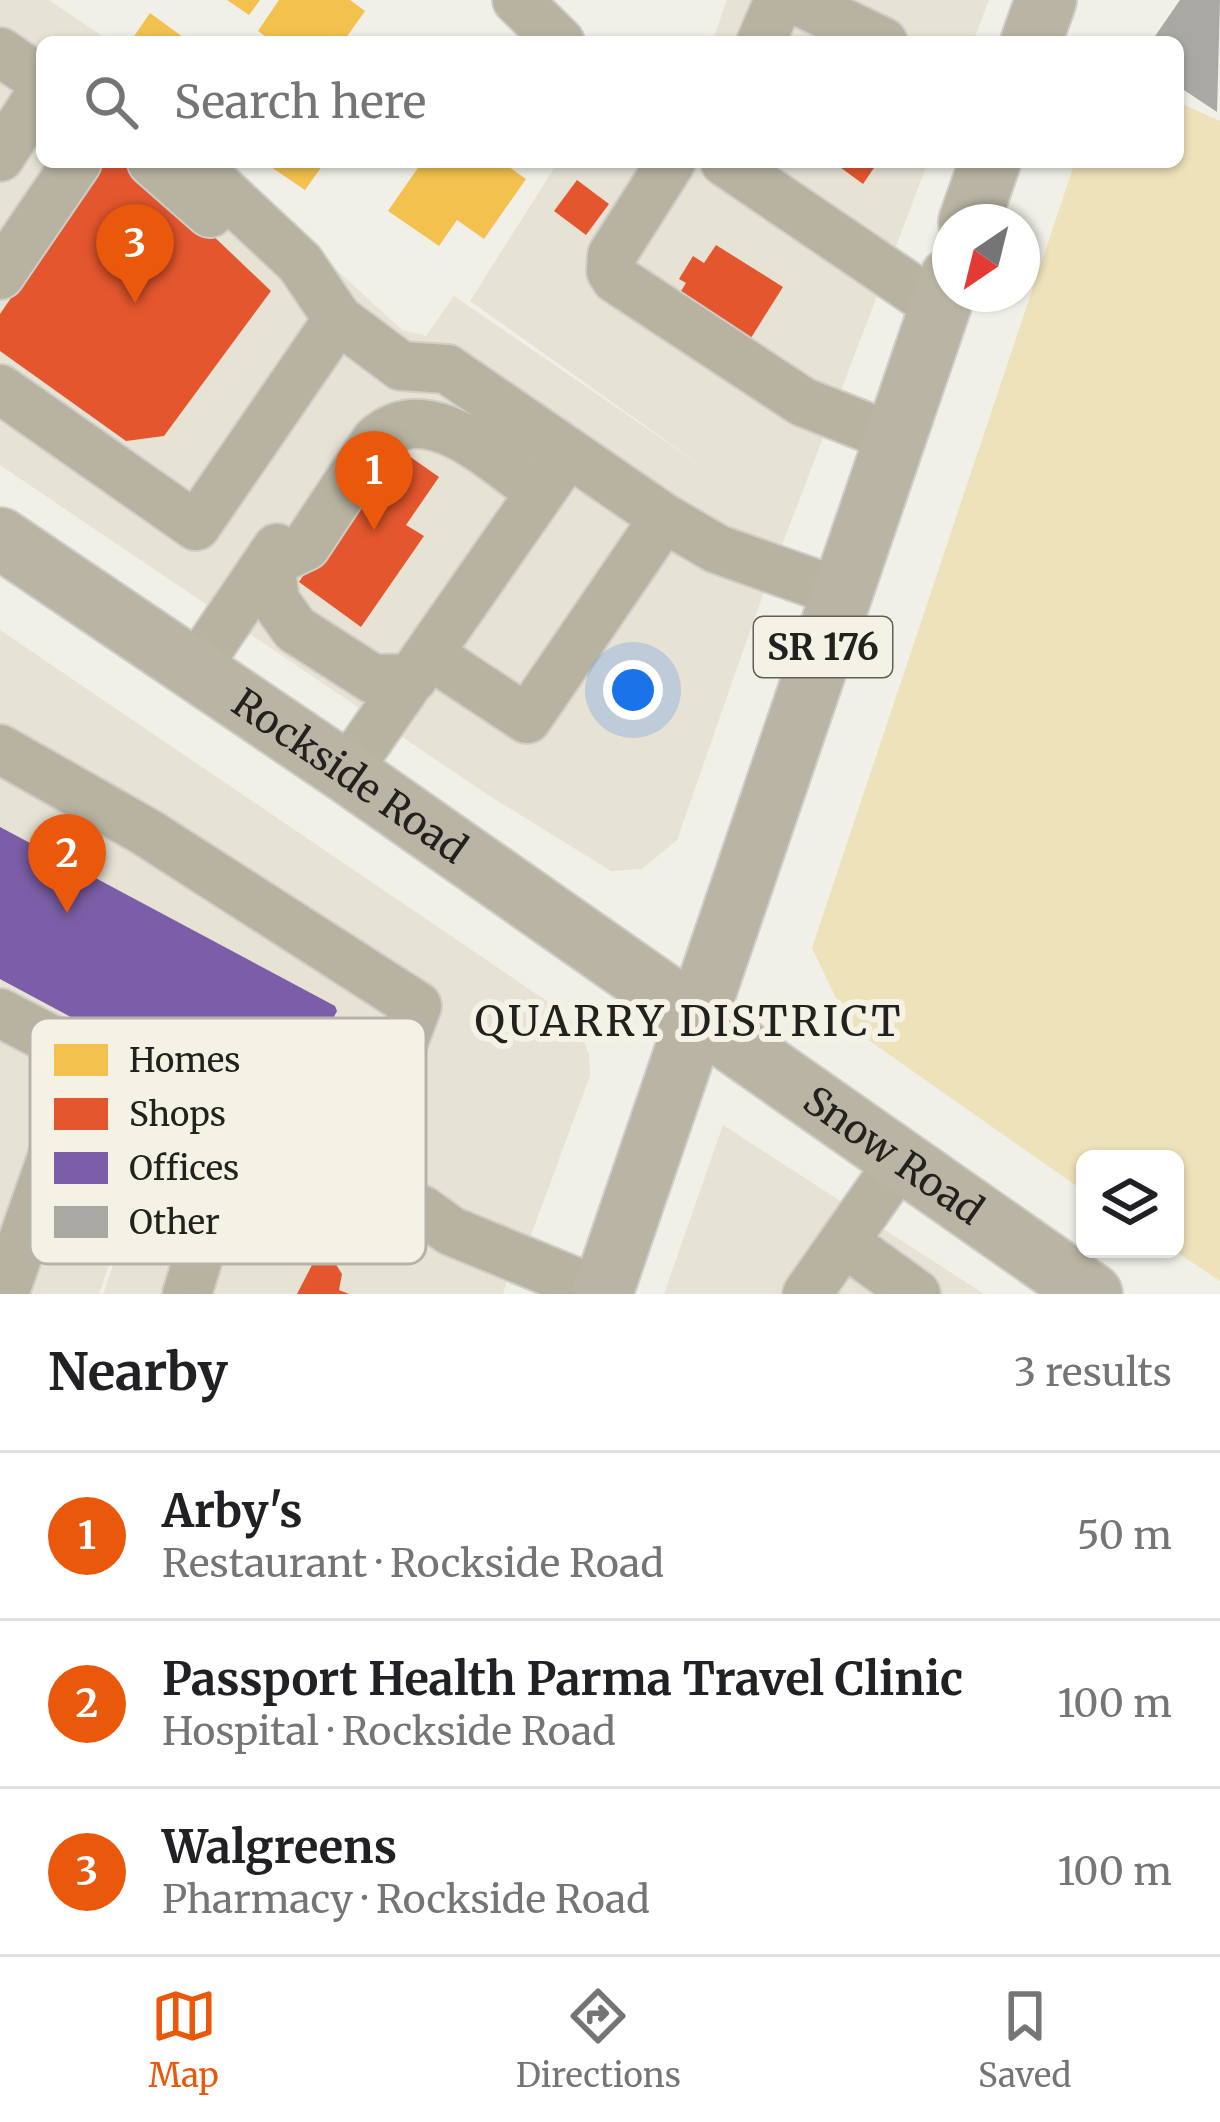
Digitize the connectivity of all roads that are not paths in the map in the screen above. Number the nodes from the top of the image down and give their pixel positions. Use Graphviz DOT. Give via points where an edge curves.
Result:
graph roads {
  1 [pos="517,0"];
  2 [pos="786,0"];
  3 [pos="796,0"];
  4 [pos="1046,0"];
  5 [pos="554,36"];
  6 [pos="763,36"];
  7 [pos="871,36"];
  8 [pos="1033,36"];
  9 [pos="0,52"];
  10 [pos="36,77"];
  11 [pos="36,101"];
  12 [pos="0,157"];
  13 [pos="73,168"];
  14 [pos="159,168"];
  15 [pos="198,168"];
  16 [pos="667,168"];
  17 [pos="734,168"];
  18 [pos="988,168"];
  19 [pos="975,204"];
  20 [pos="277,242"];
  21 [pos="0,275"];
  22 [pos="932,285"];
  23 [pos="938,312"];
  24 [pos="338,319"];
  25 [pos="401,366"];
  26 [pos="0,389"];
  27 [pos="894,438"];
  28 [pos="569,452"];
  29 [pos="540,492"];
  30 [pos="664,518"];
  31 [pos="0,538"];
  32 [pos="270,563"];
  33 [pos="841,593"];
  34 [pos="422,666"];
  35 [pos="195,669"];
  36 [pos="0,749"];
  37 [pos="346,772"];
  38 [pos="0,1013"];
  39 [pos="697,1016"];
  40 [pos="412,1018"];
  41 [pos="30,1029"];
  42 [pos="901,1160"];
  43 [pos="426,1213"];
  44 [pos="30,1220"];
  45 [pos="451,1231"];
  46 [pos="426,1237"];
  47 [pos="844,1242"];
  48 [pos="196,1264"];
  49 [pos="602,1293"];
  50 [pos="4,1294"];
  51 [pos="187,1294"];
  52 [pos="807,1294"];
  53 [pos="916,1294"];
  54 [pos="1093,1294"];
  1 -- 5 [label="street"];
  2 -- 6 [label="street"];
  3 -- 7 [label="street"];
  4 -- 8 [label="main road"];
  9 -- 10 [label="street"];
  11 -- 12 [label="street"];
  13 -- 21 [label="street"];
  14 -- 20 [label="street" via="238,238"];
  15 -- 20 [label="street"];
  16 -- 27 [label="street" via="612,254 616,279 803,402"];
  17 -- 22 [label="street"];
  18 -- 19 [label="main road"];
  20 -- 24 [label="street"];
  23 -- 27 [label="main road, SR 176"];
  24 -- 25 [label="street"];
  24 -- 26 [label="street" via="196,526"];
  25 -- 28 [label="street" via="447,369"];
  25 -- 32 [label="street"];
  27 -- 33 [label="main road, SR 176"];
  28 -- 29 [label="street"];
  28 -- 30 [label="street"];
  29 -- 32 [label="street" via="446,428 408,423 376,440 306,546"];
  29 -- 34 [label="street"];
  30 -- 33 [label="street" via="717,549"];
  30 -- 34 [label="street" via="527,719"];
  31 -- 35 [label="main road, Rockside Road"];
  32 -- 34 [label="street" via="275,601 295,629 374,679"];
  32 -- 35 [label="street"];
  33 -- 39 [label="main road, SR 176"];
  34 -- 37 [label="street"];
  35 -- 37 [label="main road, Rockside Road"];
  36 -- 40 [label="street" via="417,1006"];
  37 -- 39 [label="main road, Rockside Road"];
  38 -- 41 [label="street"];
  39 -- 42 [label="main road, Snow Road"];
  39 -- 49 [label="main road, SR 176"];
  42 -- 47 [label="street"];
  42 -- 54 [label="main road, Snow Road"];
  43 -- 45 [label="street"];
  44 -- 50 [label="street"];
  45 -- 46 [label="street"];
  45 -- 49 [label="street"];
  47 -- 52 [label="street"];
  47 -- 53 [label="street"];
  48 -- 51 [label="street"];
}
